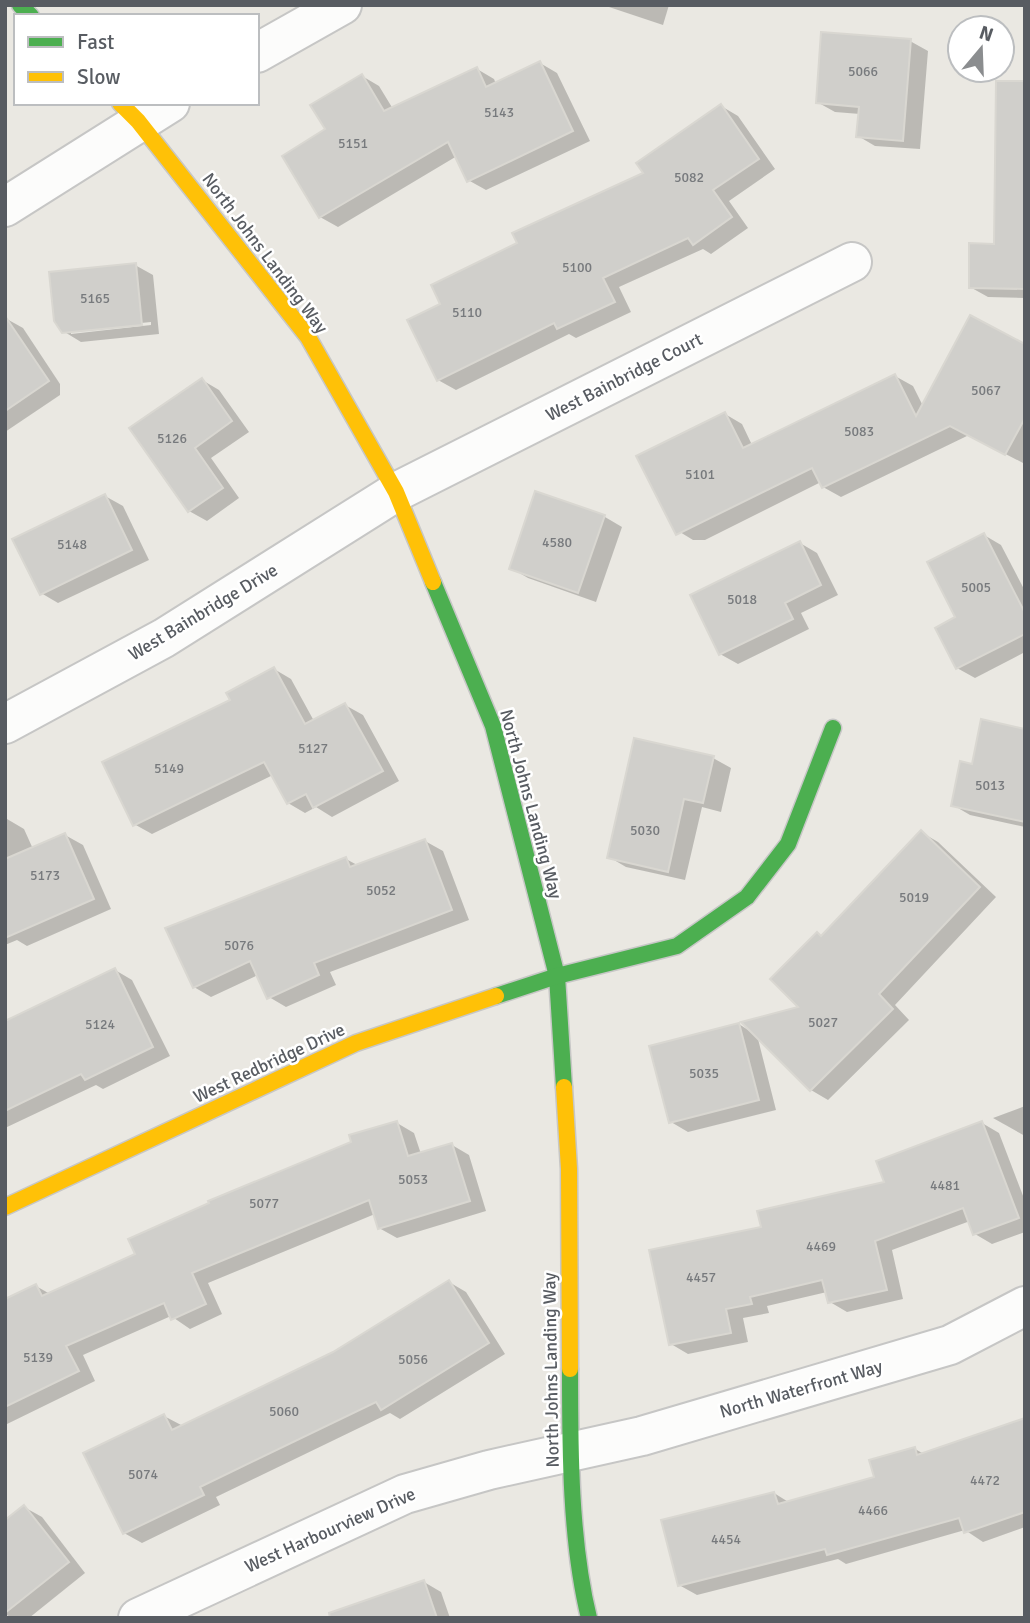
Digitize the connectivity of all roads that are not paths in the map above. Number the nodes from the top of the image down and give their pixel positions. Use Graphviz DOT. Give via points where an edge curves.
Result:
graph roads {
  1 [pos="342,5"];
  2 [pos="259,52"];
  3 [pos="143,109"];
  4 [pos="5,207"];
  5 [pos="852,262"];
  6 [pos="396,492"];
  7 [pos="5,724"];
  8 [pos="833,728"];
  9 [pos="557,976"];
  10 [pos="5,1207"];
  11 [pos="1025,1306"];
  12 [pos="570,1452"];
  13 [pos="138,1618"];
  14 [pos="589,1618"];
  1 -- 2 [label="street"];
  3 -- 4 [label="street"];
  3 -- 6 [label="street, North Johns Landing Way" via="308,337"];
  5 -- 6 [label="street, West Bainbridge Court"];
  6 -- 7 [label="street, West Bainbridge Drive" via="164,638"];
  6 -- 9 [label="street, North Johns Landing Way" via="493,726"];
  8 -- 9 [label="street, West Redbridge Drive" via="788,844 747,897 677,946"];
  9 -- 10 [label="street, West Redbridge Drive" via="356,1043"];
  9 -- 12 [label="street, North Johns Landing Way" via="569,1169"];
  11 -- 12 [label="street, North Waterfront Way" via="950,1345 642,1436"];
  12 -- 13 [label="street, West Harbourview Drive" via="405,1494"];
  12 -- 14 [label="street, North Johns Landing Way" via="582,1589"];
}
